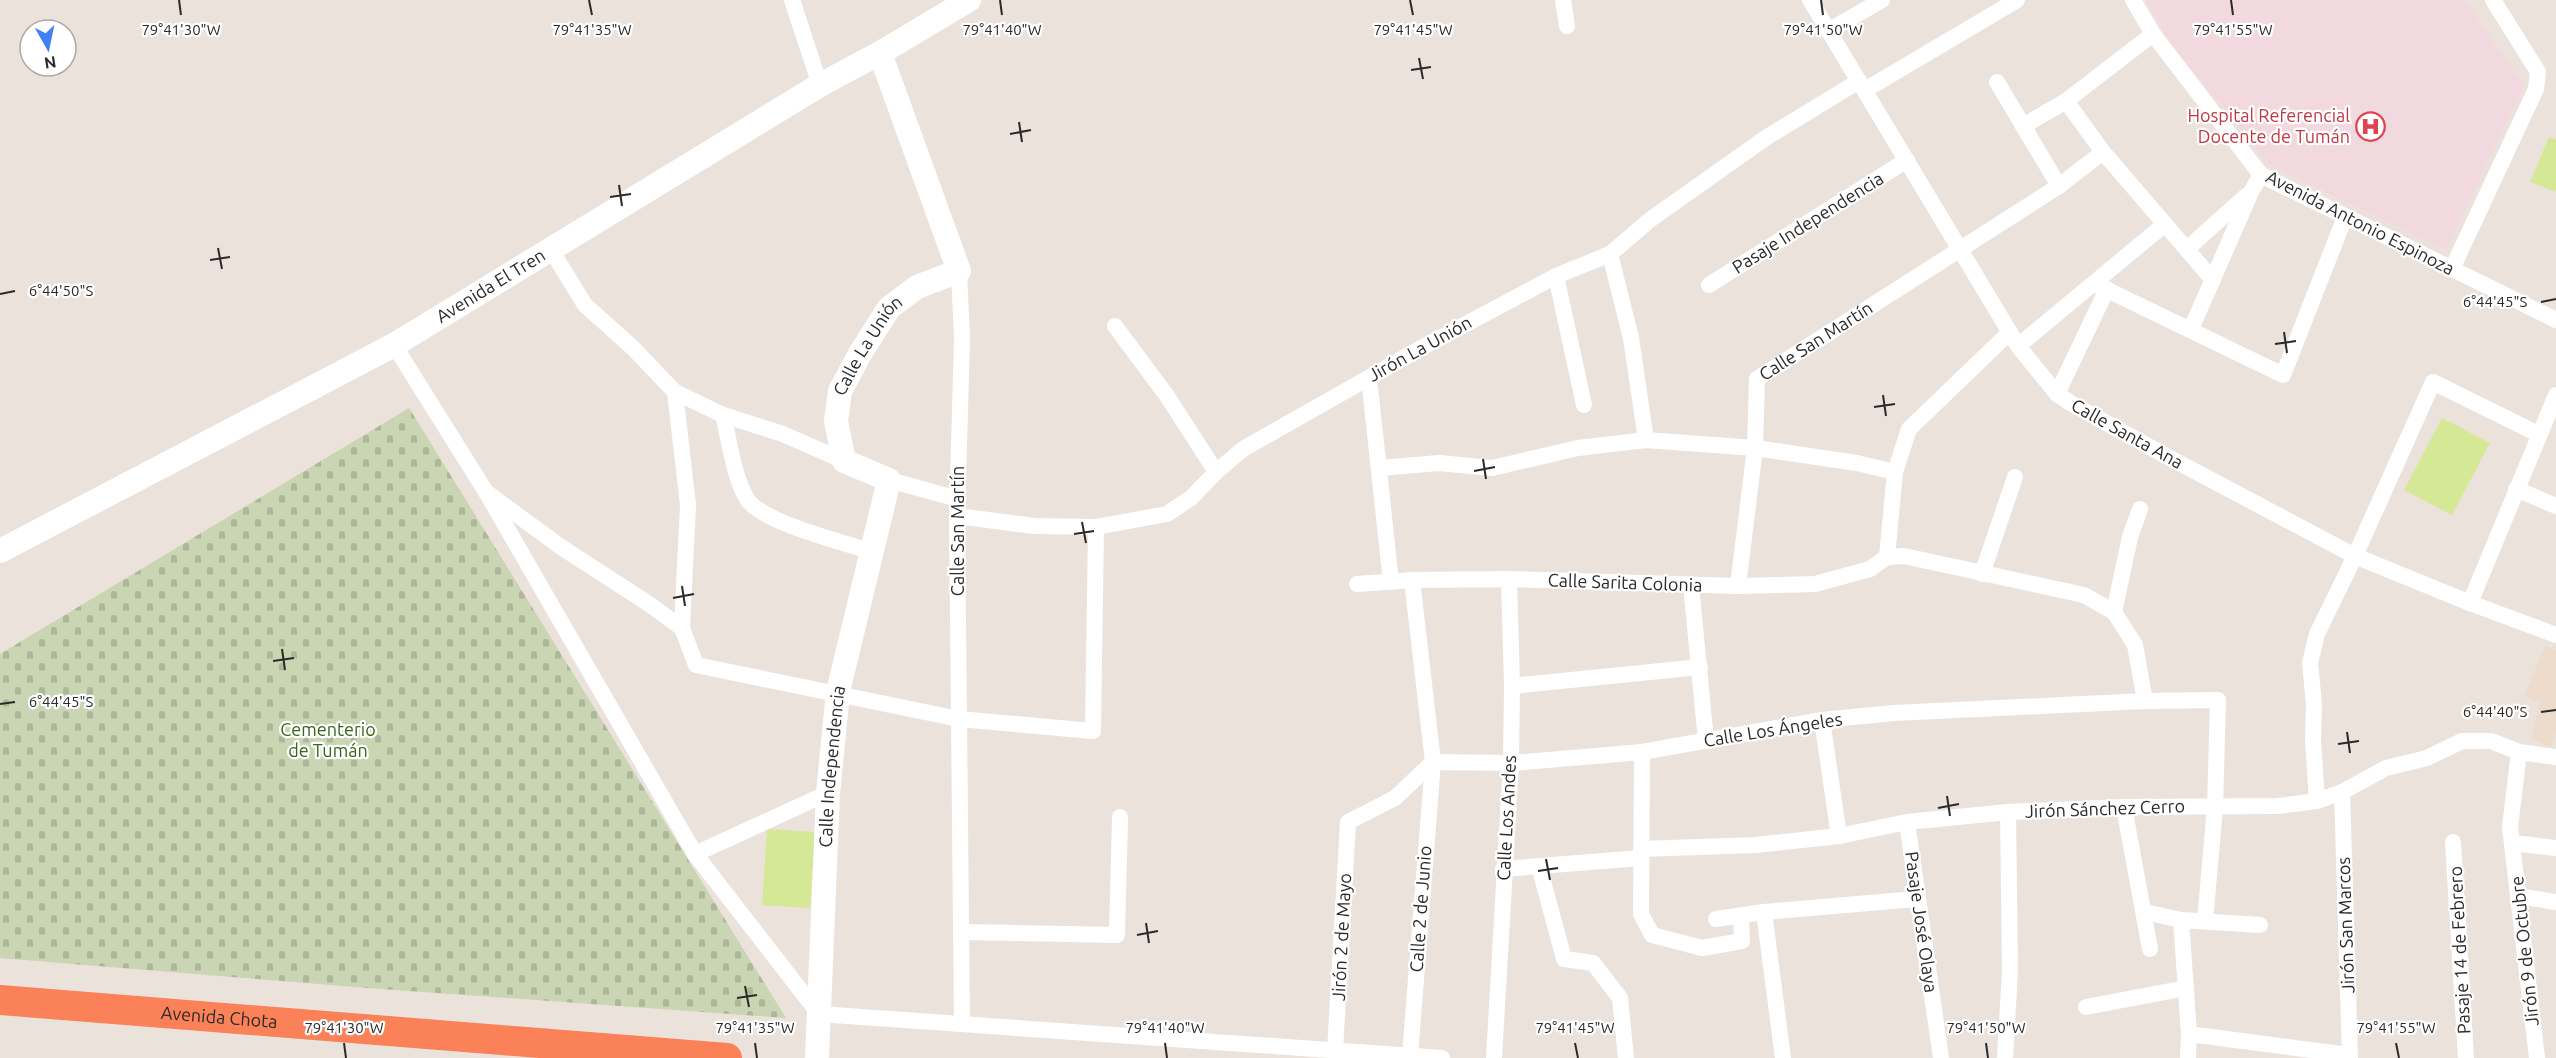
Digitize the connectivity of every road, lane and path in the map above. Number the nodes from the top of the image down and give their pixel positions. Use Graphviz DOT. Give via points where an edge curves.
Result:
graph roads {
  1 [pos="792,0"];
  2 [pos="969,0"];
  3 [pos="1563,0"];
  4 [pos="1810,0"];
  5 [pos="1882,0"];
  6 [pos="2017,0"];
  7 [pos="2133,0"];
  8 [pos="2493,0"];
  9 [pos="1567,26"];
  10 [pos="1828,31"];
  11 [pos="2153,34"];
  12 [pos="880,53"];
  13 [pos="1997,82"];
  14 [pos="820,85"];
  15 [pos="1862,86"];
  16 [pos="2066,101"];
  17 [pos="2023,126"];
  18 [pos="2103,152"];
  19 [pos="1907,160"];
  20 [pos="2261,175"];
  21 [pos="2059,186"];
  22 [pos="2251,192"];
  23 [pos="2345,217"];
  24 [pos="2165,224"];
  25 [pos="550,248"];
  26 [pos="2187,249"];
  27 [pos="1959,250"];
  28 [pos="1610,254"];
  29 [pos="2452,269"];
  30 [pos="959,271"];
  31 [pos="1556,276"];
  32 [pos="2213,280"];
  33 [pos="1709,285"];
  34 [pos="2101,287"];
  35 [pos="2556,320"];
  36 [pos="1115,326"];
  37 [pos="2192,329"];
  38 [pos="2014,339"];
  39 [pos="394,345"];
  40 [pos="1368,378"];
  41 [pos="675,392"];
  42 [pos="2057,394"];
  43 [pos="2556,395"];
  44 [pos="1584,405"];
  45 [pos="723,415"];
  46 [pos="2538,434"];
  47 [pos="1646,440"];
  48 [pos="1755,448"];
  49 [pos="844,461"];
  50 [pos="1379,468"];
  51 [pos="1216,472"];
  52 [pos="1895,472"];
  53 [pos="2015,477"];
  54 [pos="889,480"];
  55 [pos="2516,489"];
  56 [pos="486,492"];
  57 [pos="2556,506"];
  58 [pos="957,508"];
  59 [pos="2140,509"];
  60 [pos="1095,527"];
  61 [pos="0,551"];
  62 [pos="873,552"];
  63 [pos="2355,556"];
  64 [pos="1887,557"];
  65 [pos="1982,574"];
  66 [pos="1509,579"];
  67 [pos="1412,580"];
  68 [pos="1391,582"];
  69 [pos="1357,584"];
  70 [pos="1691,585"];
  71 [pos="1738,586"];
  72 [pos="2470,603"];
  73 [pos="2114,612"];
  74 [pos="682,628"];
  75 [pos="2556,635"];
  76 [pos="1700,667"];
  77 [pos="1512,686"];
  78 [pos="838,692"];
  79 [pos="2145,701"];
  80 [pos="959,719"];
  81 [pos="1822,720"];
  82 [pos="1706,741"];
  83 [pos="1642,752"];
  84 [pos="2519,752"];
  85 [pos="2556,757"];
  86 [pos="1433,762"];
  87 [pos="1510,763"];
  88 [pos="2342,792"];
  89 [pos="828,793"];
  90 [pos="2317,801"];
  91 [pos="2124,807"];
  92 [pos="2215,807"];
  93 [pos="2008,812"];
  94 [pos="1120,817"];
  95 [pos="1907,822"];
  96 [pos="1839,836"];
  97 [pos="2453,843"];
  98 [pos="2512,843"];
  99 [pos="2556,848"];
  100 [pos="1641,853"];
  101 [pos="695,854"];
  102 [pos="1539,866"];
  103 [pos="1503,869"];
  104 [pos="2518,896"];
  105 [pos="1916,899"];
  106 [pos="2556,902"];
  107 [pos="1764,912"];
  108 [pos="2145,912"];
  109 [pos="1741,915"];
  110 [pos="1716,919"];
  111 [pos="2181,920"];
  112 [pos="2205,921"];
  113 [pos="2260,925"];
  114 [pos="961,932"];
  115 [pos="2150,949"];
  116 [pos="2186,988"];
  117 [pos="0,1000"];
  118 [pos="2086,1007"];
  119 [pos="819,1014"];
  120 [pos="962,1024"];
  121 [pos="2189,1034"];
  122 [pos="515,1050"];
  123 [pos="1335,1051"];
  124 [pos="597,1053"];
  125 [pos="681,1056"];
  126 [pos="1410,1056"];
  127 [pos="2349,1056"];
  128 [pos="727,1058"];
  129 [pos="817,1058"];
  130 [pos="1442,1058"];
  131 [pos="1494,1058"];
  132 [pos="1626,1058"];
  133 [pos="1783,1058"];
  134 [pos="1941,1058"];
  135 [pos="2006,1058"];
  136 [pos="2188,1058"];
  137 [pos="2466,1058"];
  138 [pos="2537,1058"];
  1 -- 14 [label="street"];
  2 -- 12 [label="street, Avenida El Tren"];
  3 -- 9 [label="street"];
  4 -- 10 [label="street, Calle Santa Ana"];
  5 -- 10 [label="street"];
  6 -- 15 [label="street, Jirón La Unión"];
  7 -- 11 [label="street, Avenida Antonio Espinoza"];
  8 -- 29 [label="street" via="2538,72 2536,89"];
  10 -- 15 [label="street, Calle Santa Ana"];
  11 -- 16 [label="street"];
  11 -- 20 [label="street, Avenida Antonio Espinoza"];
  12 -- 14 [label="street, Avenida El Tren"];
  12 -- 30 [label="street, Calle San Martín"];
  13 -- 17 [label="street"];
  14 -- 25 [label="street, Avenida El Tren"];
  15 -- 19 [label="street, Calle Santa Ana"];
  15 -- 28 [label="street, Jirón La Unión" via="1757,144 1651,219"];
  16 -- 17 [label="street"];
  16 -- 18 [label="street"];
  17 -- 21 [label="street"];
  18 -- 21 [label="street"];
  18 -- 24 [label="street"];
  19 -- 27 [label="street, Calle Santa Ana"];
  19 -- 33 [label="street, Pasaje Independencia"];
  20 -- 22 [label="street"];
  20 -- 23 [label="street, Avenida Antonio Espinoza"];
  21 -- 27 [label="street"];
  22 -- 26 [label="street"];
  22 -- 32 [label="street"];
  23 -- 29 [label="street, Avenida Antonio Espinoza"];
  23 -- 37 [label="street" via="2283,375"];
  24 -- 26 [label="street"];
  24 -- 34 [label="street"];
  25 -- 39 [label="street, Avenida El Tren"];
  25 -- 41 [label="street" via="585,305"];
  26 -- 32 [label="street"];
  27 -- 38 [label="street, Calle Santa Ana"];
  27 -- 48 [label="street, Calle San Martín" via="1757,379"];
  28 -- 31 [label="street, Jirón La Unión"];
  28 -- 47 [label="street" via="1631,338"];
  29 -- 35 [label="street, Avenida Antonio Espinoza"];
  30 -- 49 [label="street, Calle La Unión" via="917,287 890,308 861,352 840,391 836,421"];
  30 -- 58 [label="street, Calle San Martín" via="962,338"];
  31 -- 40 [label="street, Jirón La Unión"];
  31 -- 44 [label="street"];
  32 -- 37 [label="street"];
  34 -- 37 [label="street"];
  34 -- 38 [label="street"];
  34 -- 42 [label="street"];
  36 -- 51 [label="street"];
  38 -- 42 [label="street, Calle Santa Ana"];
  38 -- 52 [label="street" via="1909,429"];
  39 -- 56 [label="street"];
  39 -- 61 [label="street, Avenida El Tren"];
  40 -- 50 [label="street"];
  40 -- 51 [label="street, Jirón La Unión" via="1243,449"];
  41 -- 45 [label="street"];
  41 -- 74 [label="street" via="688,505"];
  42 -- 63 [label="street, Calle Santa Ana"];
  43 -- 46 [label="street"];
  45 -- 49 [label="street" via="783,434"];
  45 -- 62 [label="street" via="747,500 777,521"];
  46 -- 55 [label="street"];
  46 -- 63 [label="street" via="2433,382"];
  47 -- 48 [label="street"];
  47 -- 50 [label="street" via="1578,448 1492,468 1439,463"];
  48 -- 52 [label="street"];
  48 -- 71 [label="street, Calle San Martín"];
  49 -- 54 [label="street"];
  50 -- 68 [label="street"];
  51 -- 60 [label="street, Jirón La Unión" via="1191,498 1167,514"];
  52 -- 64 [label="street"];
  53 -- 65 [label="street"];
  54 -- 58 [label="street, Jirón La Unión"];
  54 -- 62 [label="street, Calle Independencia"];
  55 -- 57 [label="street"];
  55 -- 72 [label="street"];
  56 -- 74 [label="street" via="561,548"];
  56 -- 101 [label="street"];
  58 -- 60 [label="street, Jirón La Unión" via="1034,526"];
  58 -- 80 [label="street, Calle San Martín"];
  59 -- 73 [label="street"];
  60 -- 80 [label="street" via="1093,731"];
  62 -- 78 [label="street, Calle Independencia"];
  63 -- 72 [label="street, Calle Santa Ana"];
  63 -- 90 [label="street" via="2317,634 2310,663"];
  64 -- 65 [label="street" via="1904,556"];
  64 -- 71 [label="street, Calle Sarita Colonia" via="1870,569 1815,584"];
  65 -- 73 [label="street" via="2084,595"];
  66 -- 67 [label="street, Calle Sarita Colonia"];
  66 -- 70 [label="street, Calle Sarita Colonia"];
  66 -- 77 [label="street, Calle Los Andes"];
  67 -- 68 [label="street, Calle Sarita Colonia"];
  67 -- 86 [label="street, Calle 2 de Junio"];
  68 -- 69 [label="street, Calle Sarita Colonia"];
  70 -- 71 [label="street, Calle Sarita Colonia"];
  70 -- 76 [label="street"];
  72 -- 75 [label="street, Calle Santa Ana"];
  73 -- 79 [label="street" via="2135,645"];
  74 -- 78 [label="street" via="696,665"];
  76 -- 77 [label="street"];
  76 -- 82 [label="street"];
  77 -- 87 [label="street, Calle Los Andes"];
  78 -- 80 [label="street"];
  78 -- 89 [label="street, Calle Independencia"];
  79 -- 81 [label="street, Calle Los Ángeles"];
  79 -- 92 [label="street, Calle Los Ángeles" via="2218,700"];
  80 -- 114 [label="street, Calle San Martín"];
  81 -- 82 [label="street, Calle Los Ángeles"];
  81 -- 96 [label="street"];
  82 -- 83 [label="street, Calle Los Ángeles"];
  83 -- 87 [label="street, Calle Los Ángeles"];
  83 -- 100 [label="street"];
  84 -- 85 [label="street, Jirón Sánchez Cerro"];
  84 -- 88 [label="street, Jirón Sánchez Cerro" via="2491,741 2462,741 2427,758 2386,768"];
  84 -- 98 [label="street, Jirón 9 de Octubre" via="2510,827"];
  86 -- 87 [label="street, Calle Los Ángeles"];
  86 -- 123 [label="street, Jirón 2 de Mayo" via="1395,798 1348,822"];
  86 -- 126 [label="street, Calle 2 de Junio"];
  87 -- 103 [label="street, Calle Los Andes"];
  88 -- 90 [label="street, Jirón Sánchez Cerro"];
  88 -- 127 [label="street, Jirón San Marcos"];
  89 -- 101 [label="street"];
  89 -- 119 [label="street, Calle Independencia"];
  90 -- 92 [label="street, Jirón Sánchez Cerro"];
  91 -- 92 [label="street, Jirón Sánchez Cerro"];
  91 -- 93 [label="street, Jirón Sánchez Cerro"];
  91 -- 108 [label="street"];
  92 -- 112 [label="street"];
  93 -- 95 [label="street, Jirón Sánchez Cerro"];
  93 -- 135 [label="street" via="2010,971"];
  94 -- 114 [label="street" via="1117,935"];
  95 -- 96 [label="street, Jirón Sánchez Cerro"];
  95 -- 105 [label="street, Pasaje José Olaya"];
  96 -- 100 [label="street, Jirón Sánchez Cerro"];
  97 -- 137 [label="street, Pasaje 14 de Febrero"];
  98 -- 99 [label="street"];
  98 -- 104 [label="street, Jirón 9 de Octubre"];
  100 -- 102 [label="street, Jirón Sánchez Cerro"];
  100 -- 109 [label="street" via="1641,914 1652,935 1702,948 1742,941"];
  101 -- 119 [label="street"];
  102 -- 103 [label="street, Jirón Sánchez Cerro"];
  102 -- 132 [label="street" via="1564,959 1593,963 1620,998"];
  103 -- 131 [label="street, Calle Los Andes"];
  104 -- 106 [label="street"];
  104 -- 138 [label="street, Jirón 9 de Octubre"];
  105 -- 107 [label="street"];
  105 -- 134 [label="street, Pasaje José Olaya"];
  107 -- 109 [label="street"];
  107 -- 133 [label="street"];
  108 -- 111 [label="street"];
  108 -- 115 [label="street"];
  109 -- 110 [label="street"];
  111 -- 112 [label="street"];
  111 -- 116 [label="street"];
  112 -- 113 [label="street"];
  114 -- 120 [label="street, Calle San Martín"];
  116 -- 118 [label="street"];
  116 -- 121 [label="street"];
  117 -- 122 [label="highway, Avenida Chota"];
  119 -- 120 [label="street"];
  119 -- 129 [label="street, Calle Independencia"];
  120 -- 123 [label="street"];
  121 -- 127 [label="street"];
  121 -- 136 [label="street"];
  122 -- 124 [label="highway, Avenida Chota"];
  123 -- 126 [label="street"];
  124 -- 125 [label="highway, Avenida Chota"];
  125 -- 128 [label="highway, Avenida Chota"];
  126 -- 130 [label="street"];
}
